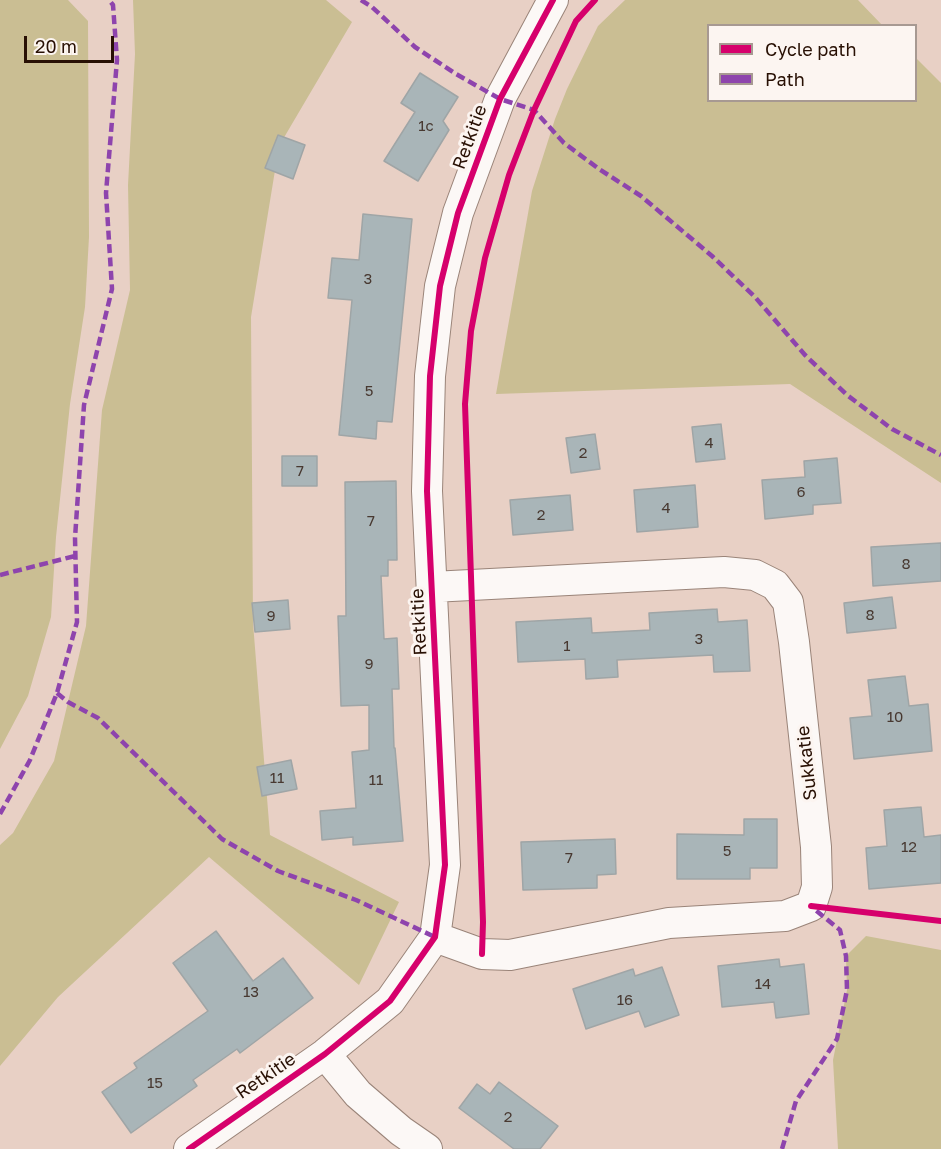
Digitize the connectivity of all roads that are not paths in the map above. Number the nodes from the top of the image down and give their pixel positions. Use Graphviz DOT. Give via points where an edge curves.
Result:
graph roads {
  1 [pos="553,0"];
  2 [pos="432,587"];
  3 [pos="435,937"];
  4 [pos="325,1054"];
  5 [pos="189,1149"];
  6 [pos="427,1149"];
  1 -- 2 [label="street, Retkitie" via="500,99 458,213 440,286 430,376 426,490"];
  2 -- 3 [label="street, Retkitie" via="445,865"];
  2 -- 3 [label="street, Sukkatie" via="724,572 754,575 775,585 788,602 794,642 817,886 811,906 785,916 669,923 510,955 482,954"];
  3 -- 4 [label="street, Retkitie" via="390,1001"];
  4 -- 5 [label="street, Retkitie"];
  4 -- 6 [label="street" via="358,1094"];
}
